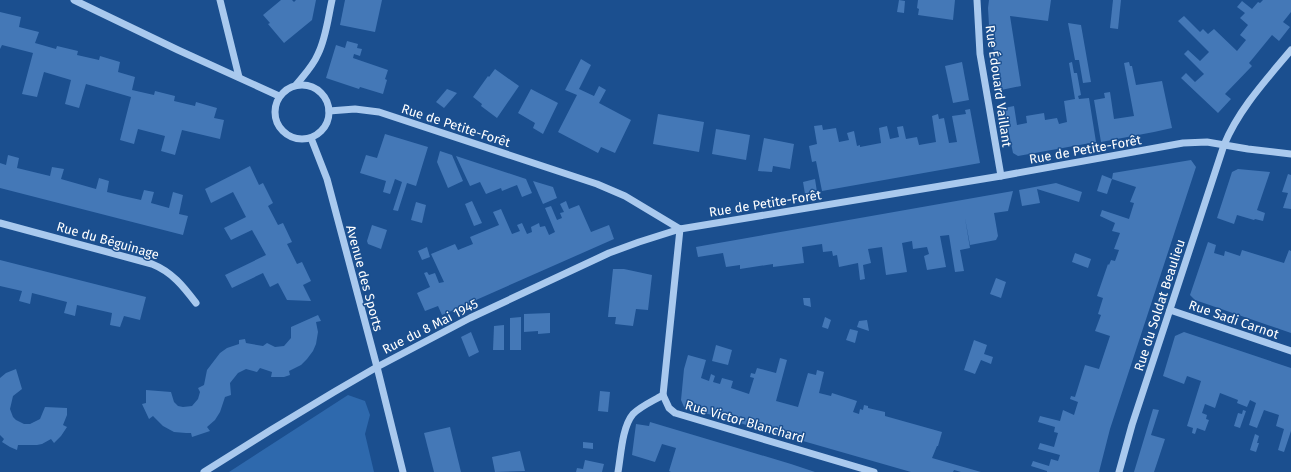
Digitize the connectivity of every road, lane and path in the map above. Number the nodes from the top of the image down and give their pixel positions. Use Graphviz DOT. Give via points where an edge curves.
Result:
graph roads {
  1 [pos="74,0"];
  2 [pos="220,0"];
  3 [pos="332,0"];
  4 [pos="977,0"];
  5 [pos="1291,50"];
  6 [pos="239,77"];
  7 [pos="296,85"];
  8 [pos="279,96"];
  9 [pos="329,110"];
  10 [pos="311,138"];
  11 [pos="1224,145"];
  12 [pos="1291,154"];
  13 [pos="1001,176"];
  14 [pos="0,223"];
  15 [pos="680,229"];
  16 [pos="196,303"];
  17 [pos="1170,310"];
  18 [pos="1291,351"];
  19 [pos="377,367"];
  20 [pos="663,395"];
  21 [pos="204,472"];
  22 [pos="403,472"];
  23 [pos="618,472"];
  24 [pos="874,472"];
  25 [pos="1118,472"];
  1 -- 6 [label="street"];
  2 -- 6 [label="street"];
  3 -- 7 [label="street" via="318,54"];
  4 -- 13 [label="street, Rue Édouard Vaillant" via="980,54"];
  5 -- 11 [label="street, Rue du Soldat Beaulieu" via="1235,121"];
  6 -- 8 [label="street"];
  7 -- 8 [label="street" via="289,87"];
  7 -- 9 [label="street" via="306,84 319,90 328,101"];
  8 -- 10 [label="street" via="274,113 276,122 282,130 293,138"];
  9 -- 10 [label="street" via="325,127"];
  9 -- 15 [label="street, Rue de Petite-Forêt" via="355,108 379,112 597,184 624,196"];
  10 -- 19 [label="street, Avenue des Sports" via="327,179"];
  11 -- 12 [label="street, Rue de Petite-Forêt"];
  11 -- 13 [label="street, Rue de Petite-Forêt" via="1208,142 1183,143"];
  11 -- 17 [label="street, Rue du Soldat Beaulieu"];
  13 -- 15 [label="street, Rue de Petite-Forêt"];
  14 -- 16 [label="street, Rue du Béguinage" via="163,268 182,285"];
  15 -- 19 [label="street, Rue du 8 Mai 1945" via="609,253 470,318"];
  15 -- 20 [label="street"];
  17 -- 18 [label="street, Rue Sadi Carnot"];
  17 -- 25 [label="street, Rue du Soldat Beaulieu"];
  19 -- 21 [label="street, Rue du 8 Mai 1945"];
  19 -- 22 [label="street, Avenue des Sports"];
  20 -- 23 [label="street" via="629,419"];
  20 -- 24 [label="street, Rue Victor Blanchard" via="669,408 675,413"];
}
